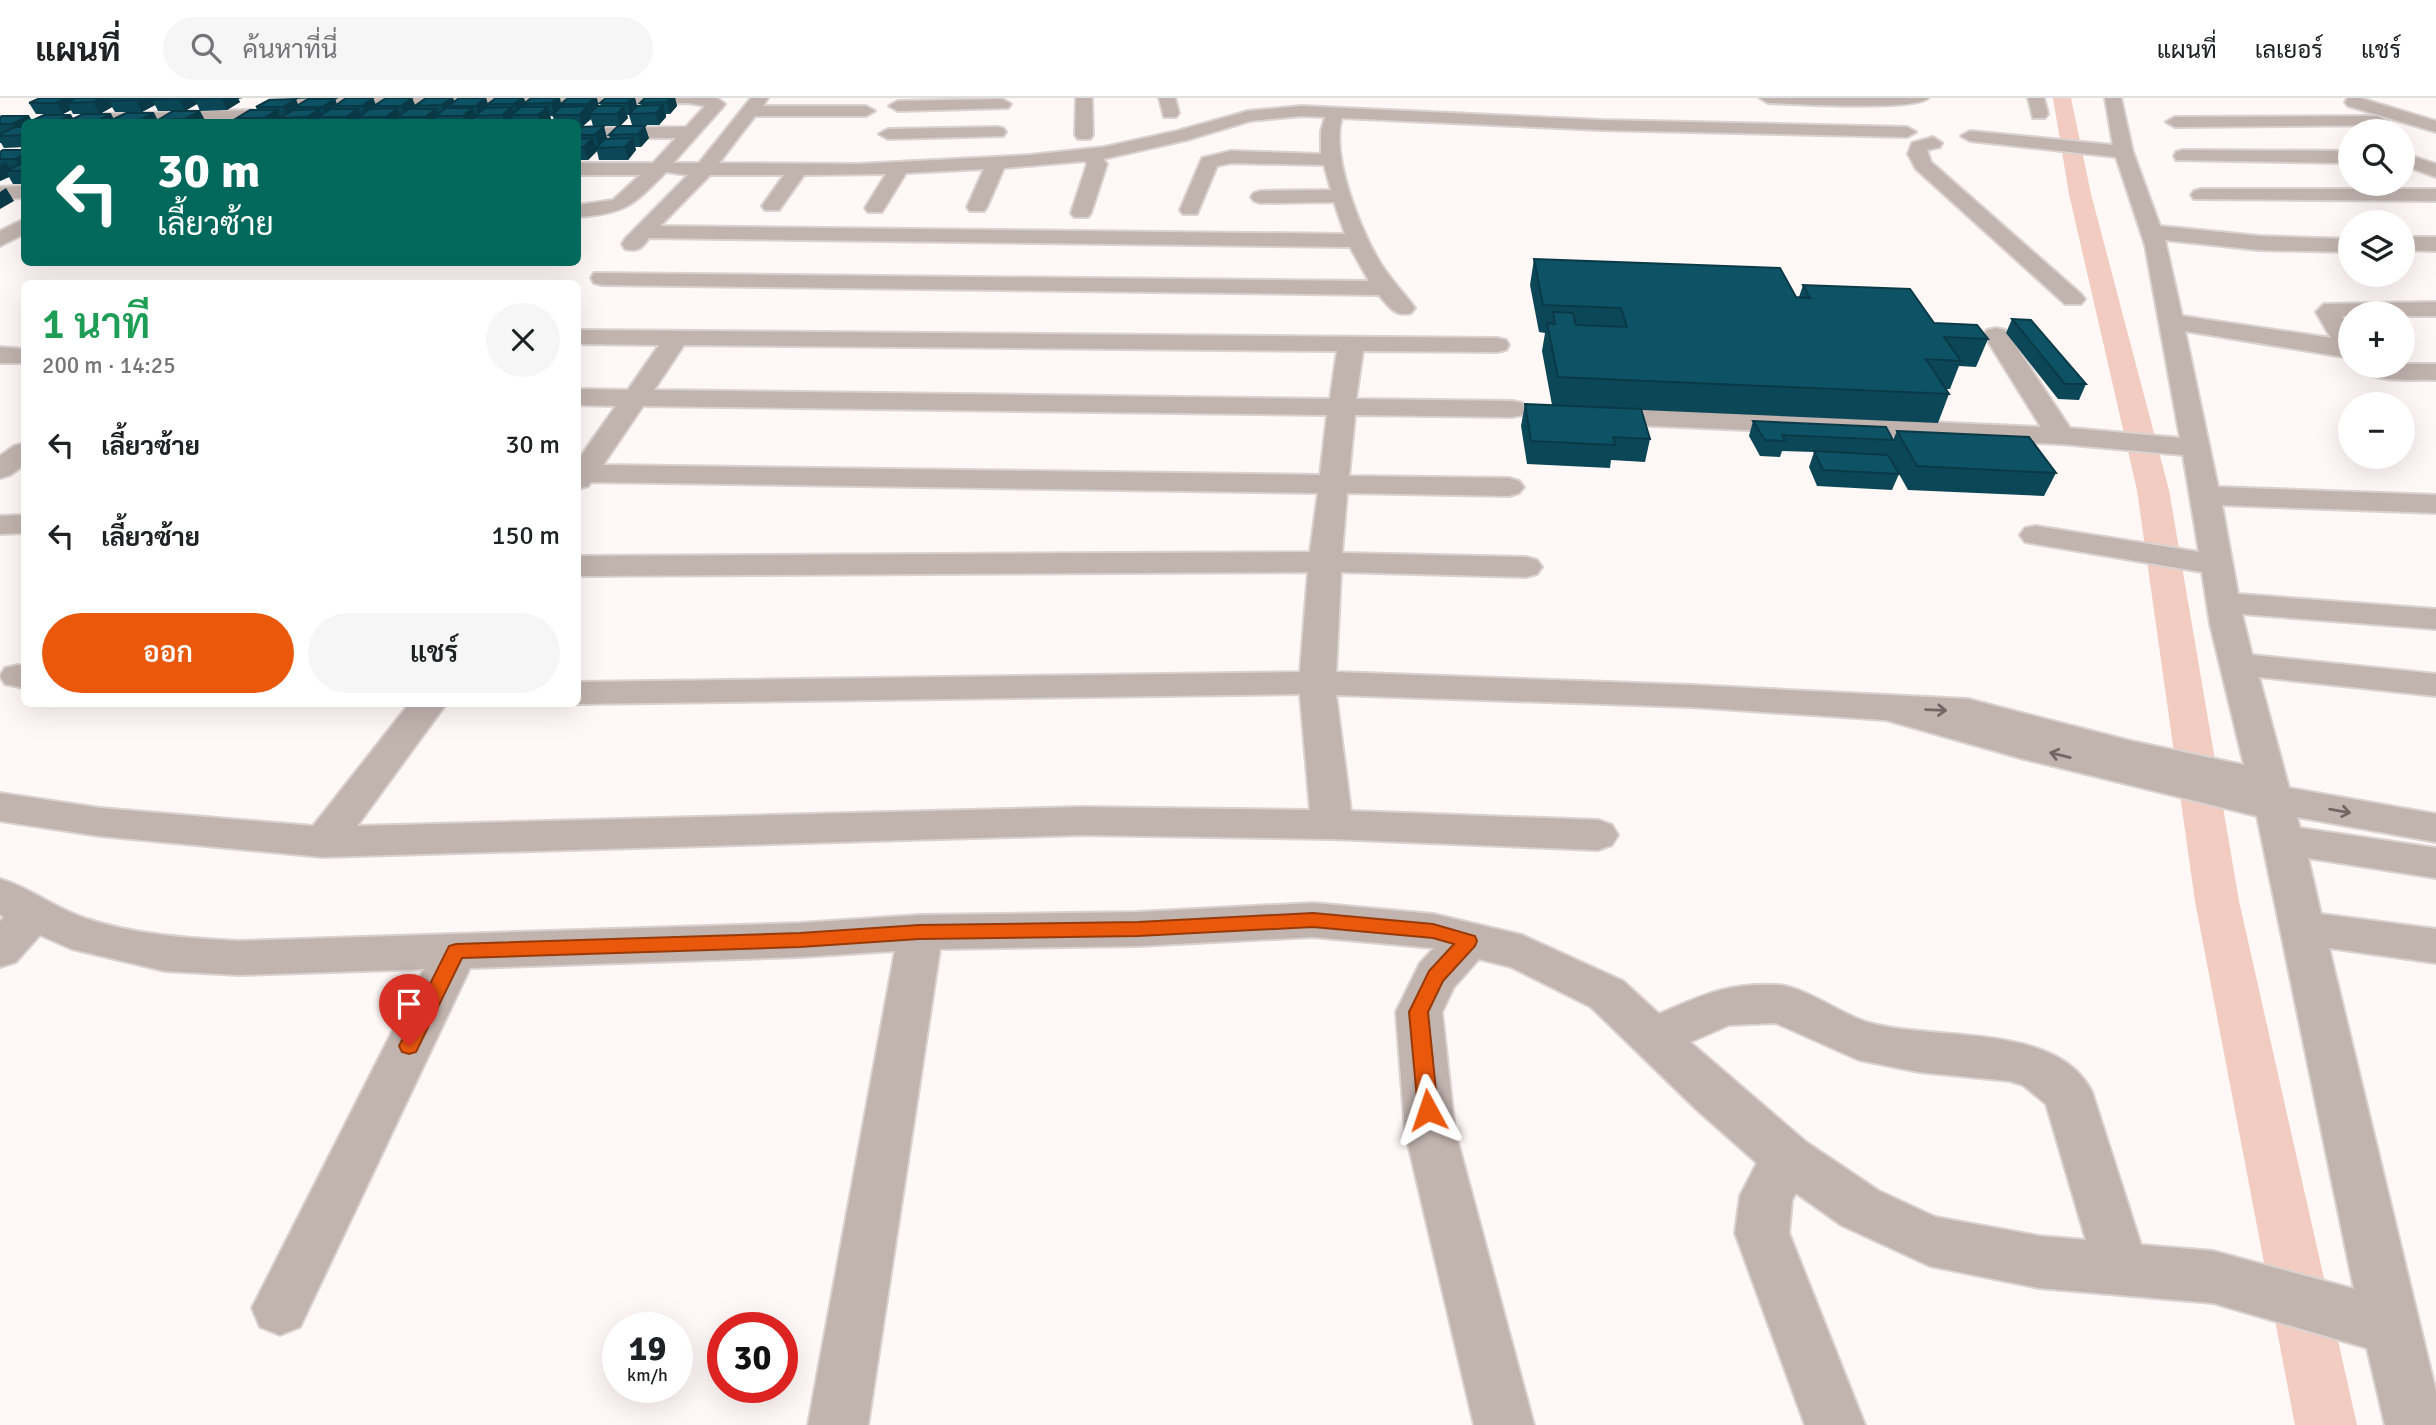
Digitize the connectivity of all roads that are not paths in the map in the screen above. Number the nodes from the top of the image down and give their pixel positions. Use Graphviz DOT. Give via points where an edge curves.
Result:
graph roads {
  1 [pos="1083,98"];
  2 [pos="1768,98"];
  3 [pos="2113,98"];
  4 [pos="2340,98"];
  5 [pos="277,101"];
  6 [pos="1004,101"];
  7 [pos="2248,103"];
  8 [pos="756,105"];
  9 [pos="898,106"];
  10 [pos="866,111"];
  11 [pos="1336,112"];
  12 [pos="247,119"];
  13 [pos="2300,121"];
  14 [pos="2338,121"];
  15 [pos="2175,122"];
  16 [pos="1941,126"];
  17 [pos="2436,127"];
  18 [pos="692,132"];
  19 [pos="581,133"];
  20 [pos="888,134"];
  21 [pos="1084,135"];
  22 [pos="2338,135"];
  23 [pos="818,150"];
  24 [pos="2114,150"];
  25 [pos="1090,155"];
  26 [pos="2183,156"];
  27 [pos="2338,156"];
  28 [pos="2436,157"];
  29 [pos="2415,158"];
  30 [pos="1331,160"];
  31 [pos="2415,163"];
  32 [pos="996,164"];
  33 [pos="581,169"];
  34 [pos="666,169"];
  35 [pos="900,169"];
  36 [pos="704,170"];
  37 [pos="802,171"];
  38 [pos="2436,171"];
  39 [pos="21,192"];
  40 [pos="0,193"];
  41 [pos="2201,195"];
  42 [pos="2436,195"];
  43 [pos="1342,196"];
  44 [pos="1261,197"];
  45 [pos="772,206"];
  46 [pos="977,207"];
  47 [pos="875,208"];
  48 [pos="1191,210"];
  49 [pos="581,211"];
  50 [pos="1081,213"];
  51 [pos="645,232"];
  52 [pos="2154,238"];
  53 [pos="1356,241"];
  54 [pos="2286,244"];
  55 [pos="2338,244"];
  56 [pos="2415,244"];
  57 [pos="2436,244"];
  58 [pos="2338,255"];
  59 [pos="2415,255"];
  60 [pos="2436,255"];
  61 [pos="2306,256"];
  62 [pos="1384,288"];
  63 [pos="2073,299"];
  64 [pos="1403,308"];
  65 [pos="2338,309"];
  66 [pos="2415,309"];
  67 [pos="2436,309"];
  68 [pos="2168,314"];
  69 [pos="2338,330"];
  70 [pos="1997,335"];
  71 [pos="581,337"];
  72 [pos="677,338"];
  73 [pos="2338,343"];
  74 [pos="1351,344"];
  75 [pos="1497,345"];
  76 [pos="0,355"];
  77 [pos="21,356"];
  78 [pos="2415,372"];
  79 [pos="2436,372"];
  80 [pos="581,397"];
  81 [pos="633,397"];
  82 [pos="1342,406"];
  83 [pos="1511,409"];
  84 [pos="1585,415"];
  85 [pos="2072,436"];
  86 [pos="2181,447"];
  87 [pos="21,454"];
  88 [pos="0,469"];
  89 [pos="581,472"];
  90 [pos="581,475"];
  91 [pos="1334,483"];
  92 [pos="1509,487"];
  93 [pos="2205,495"];
  94 [pos="2436,505"];
  95 [pos="21,524"];
  96 [pos="0,525"];
  97 [pos="2036,535"];
  98 [pos="1325,562"];
  99 [pos="2206,563"];
  100 [pos="581,566"];
  101 [pos="1526,567"];
  102 [pos="2224,603"];
  103 [pos="2436,619"];
  104 [pos="2237,664"];
  105 [pos="1317,683"];
  106 [pos="2436,685"];
  107 [pos="581,693"];
  108 [pos="426,707"];
  109 [pos="0,807"];
  110 [pos="2275,807"];
  111 [pos="1332,825"];
  112 [pos="2436,828"];
  113 [pos="1598,835"];
  114 [pos="323,842"];
  115 [pos="2436,863"];
  116 [pos="17,904"];
  117 [pos="2302,928"];
  118 [pos="919,932"];
  119 [pos="1468,941"];
  120 [pos="2436,946"];
  121 [pos="0,950"];
  122 [pos="456,951"];
  123 [pos="1653,1037"];
  124 [pos="1788,1158"];
  125 [pos="2122,1270"];
  126 [pos="280,1308"];
  127 [pos="2367,1319"];
  128 [pos="838,1425"];
  129 [pos="1504,1425"];
  130 [pos="1835,1425"];
  131 [pos="2415,1425"];
  1 -- 21 [label="street"];
  2 -- 16 [label="street"];
  3 -- 24 [label="street"];
  4 -- 17 [label="street"];
  5 -- 12 [label="street"];
  5 -- 18 [label="street" via="688,98 716,104"];
  6 -- 9 [label="street"];
  6 -- 20 [label="street" via="997,136"];
  7 -- 13 [label="street"];
  8 -- 10 [label="street"];
  8 -- 36 [label="street"];
  11 -- 16 [label="street" via="1601,125 1907,132 1914,138"];
  11 -- 25 [label="street" via="1248,116"];
  11 -- 30 [label="street" via="1328,135"];
  13 -- 14 [label="street"];
  13 -- 15 [label="street"];
  13 -- 22 [label="street"];
  16 -- 24 [label="street"];
  16 -- 63 [label="street" via="1919,147 1923,165"];
  18 -- 19 [label="street"];
  18 -- 34 [label="street"];
  23 -- 37 [label="street"];
  24 -- 52 [label="street"];
  25 -- 32 [label="street"];
  25 -- 50 [label="street" via="1097,164"];
  26 -- 27 [label="street"];
  28 -- 29 [label="street"];
  30 -- 43 [label="street"];
  30 -- 48 [label="street" via="1231,158 1209,162"];
  31 -- 38 [label="street"];
  32 -- 35 [label="street"];
  32 -- 46 [label="street"];
  33 -- 34 [label="street"];
  34 -- 36 [label="street"];
  34 -- 49 [label="street" via="620,204"];
  35 -- 37 [label="street"];
  35 -- 47 [label="street"];
  36 -- 37 [label="street"];
  36 -- 51 [label="street"];
  37 -- 45 [label="street"];
  39 -- 40 [label="street"];
  41 -- 42 [label="street"];
  43 -- 44 [label="street"];
  43 -- 53 [label="street"];
  51 -- 53 [label="street"];
  51 -- 62 [label="street" via="594,286"];
  52 -- 54 [label="street"];
  52 -- 61 [label="street" via="2219,254"];
  52 -- 68 [label="street"];
  53 -- 62 [label="street"];
  54 -- 55 [label="street"];
  54 -- 61 [label="street"];
  56 -- 57 [label="street"];
  58 -- 61 [label="street"];
  59 -- 60 [label="street"];
  62 -- 64 [label="street"];
  65 -- 69 [label="street" via="2328,312"];
  66 -- 67 [label="street"];
  68 -- 73 [label="street"];
  68 -- 86 [label="street"];
  70 -- 85 [label="street"];
  71 -- 72 [label="street"];
  72 -- 74 [label="street"];
  72 -- 81 [label="street"];
  74 -- 75 [label="street"];
  74 -- 82 [label="street"];
  76 -- 77 [label="street"];
  78 -- 79 [label="street"];
  80 -- 81 [label="street"];
  81 -- 82 [label="street"];
  81 -- 89 [label="street"];
  82 -- 83 [label="street"];
  82 -- 91 [label="street"];
  84 -- 85 [label="street"];
  85 -- 86 [label="street"];
  86 -- 93 [label="street"];
  87 -- 88 [label="street"];
  90 -- 91 [label="street"];
  91 -- 92 [label="street"];
  91 -- 98 [label="street"];
  93 -- 94 [label="street"];
  93 -- 99 [label="street"];
  95 -- 96 [label="street"];
  97 -- 99 [label="street"];
  98 -- 100 [label="street"];
  98 -- 101 [label="street"];
  98 -- 105 [label="street"];
  99 -- 102 [label="street"];
  102 -- 103 [label="street"];
  102 -- 104 [label="street"];
  104 -- 106 [label="street"];
  104 -- 110 [label="street"];
  105 -- 107 [label="street"];
  105 -- 110 [label="street" via="1691,695 1887,708 2008,742 2230,785"];
  105 -- 111 [label="street"];
  108 -- 114 [label="street"];
  109 -- 114 [label="street" via="100,822"];
  110 -- 112 [label="street, one-way"];
  110 -- 115 [label="street"];
  110 -- 117 [label="street"];
  111 -- 113 [label="street"];
  111 -- 114 [label="street" via="1081,821"];
  116 -- 121 [label="street"];
  116 -- 122 [label="street" via="72,932 165,954 239,958"];
  117 -- 120 [label="street"];
  117 -- 127 [label="street"];
  118 -- 119 [label="street" via="1138,929 1313,920 1433,931"];
  118 -- 122 [label="street"];
  118 -- 128 [label="street"];
  119 -- 123 [label="street" via="1522,952 1607,994"];
  119 -- 129 [label="street" via="1436,976 1419,1012 1430,1131"];
  122 -- 126 [label="street"];
  123 -- 124 [label="street"];
  123 -- 125 [label="street" via="1726,1006 1780,1004 1859,1040 1919,1052 2010,1061 2039,1070 2067,1092"];
  124 -- 125 [label="street" via="1860,1208 1930,1241 2039,1262"];
  124 -- 130 [label="street" via="1766,1196 1762,1233"];
  125 -- 127 [label="street" via="2213,1278"];
  127 -- 131 [label="street"];
}
